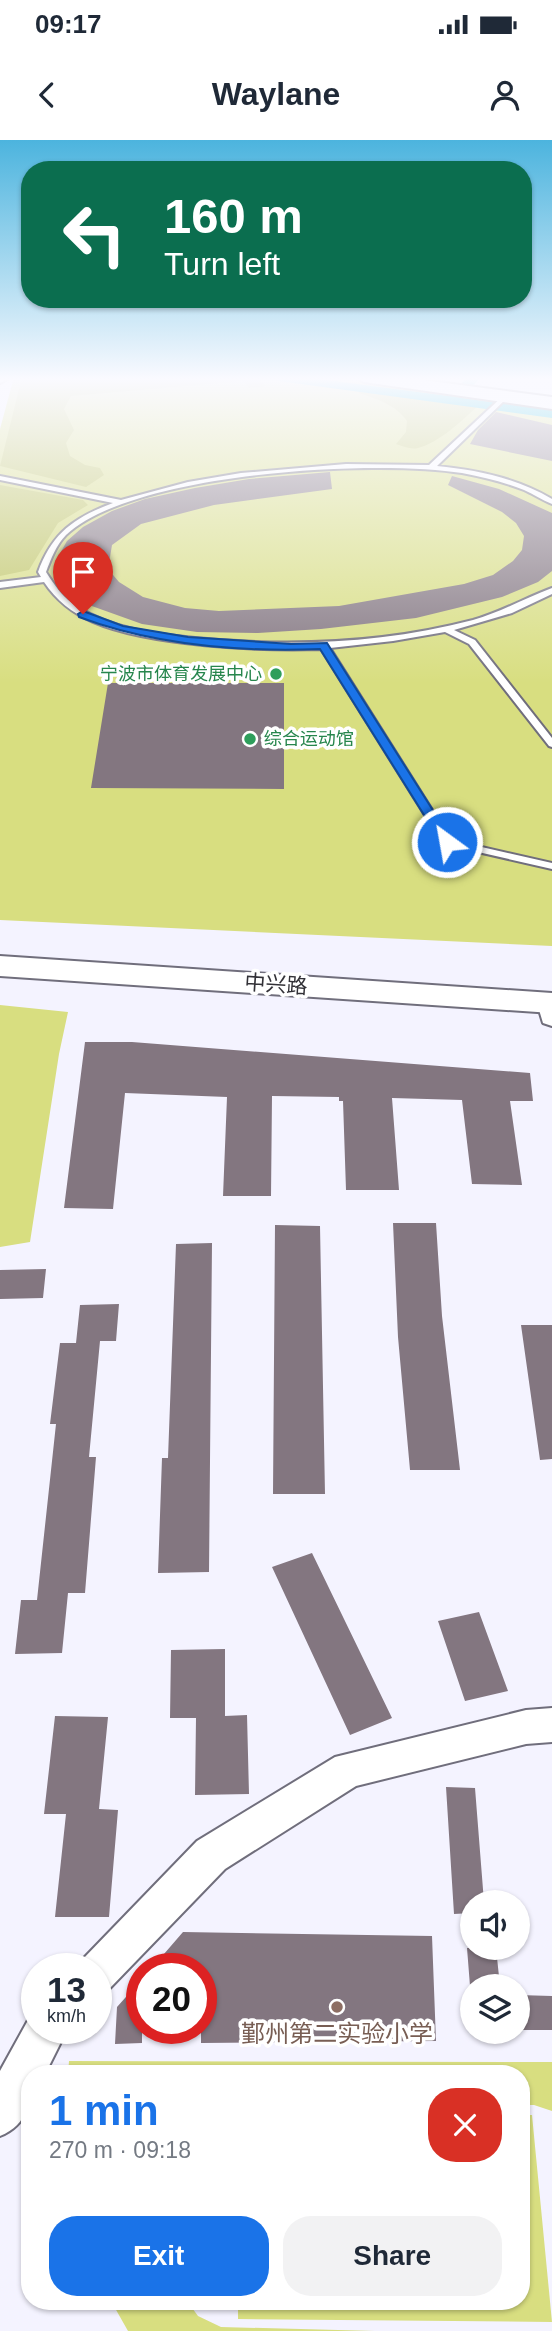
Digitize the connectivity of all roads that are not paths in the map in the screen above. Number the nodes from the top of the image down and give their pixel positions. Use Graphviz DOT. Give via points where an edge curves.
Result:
graph roads {
  1 [pos="6,479"];
  2 [pos="219,479"];
  3 [pos="498,479"];
  4 [pos="120,502"];
  5 [pos="552,502"];
  6 [pos="45,579"];
  7 [pos="0,585"];
  8 [pos="552,591"];
  9 [pos="446,629"];
  10 [pos="324,646"];
  11 [pos="552,744"];
  12 [pos="552,866"];
  13 [pos="0,945"];
  14 [pos="0,966"];
  15 [pos="551,1001"];
  16 [pos="552,1725"];
  17 [pos="112,1957"];
  18 [pos="38,2044"];
  19 [pos="27,2065"];
  20 [pos="21,2076"];
  21 [pos="0,2114"];
  1 -- 4 [label="lane"];
  2 -- 4 [label="lane"];
  3 -- 5 [label="lane"];
  4 -- 6 [label="lane" via="65,531 45,563"];
  6 -- 7 [label="lane"];
  6 -- 10 [label="lane" via="83,614 121,629 200,641"];
  8 -- 9 [label="lane" via="506,613"];
  9 -- 10 [label="lane"];
  9 -- 11 [label="lane" via="472,642"];
  10 -- 12 [label="lane" via="447,842"];
  13 -- 15 [label="main road, 中兴路"];
  14 -- 15 [label="main road, 中兴路"];
  16 -- 17 [label="street" via="526,1727 348,1770 211,1855"];
  18 -- 19 [label="street"];
  20 -- 21 [label="street"];
}
